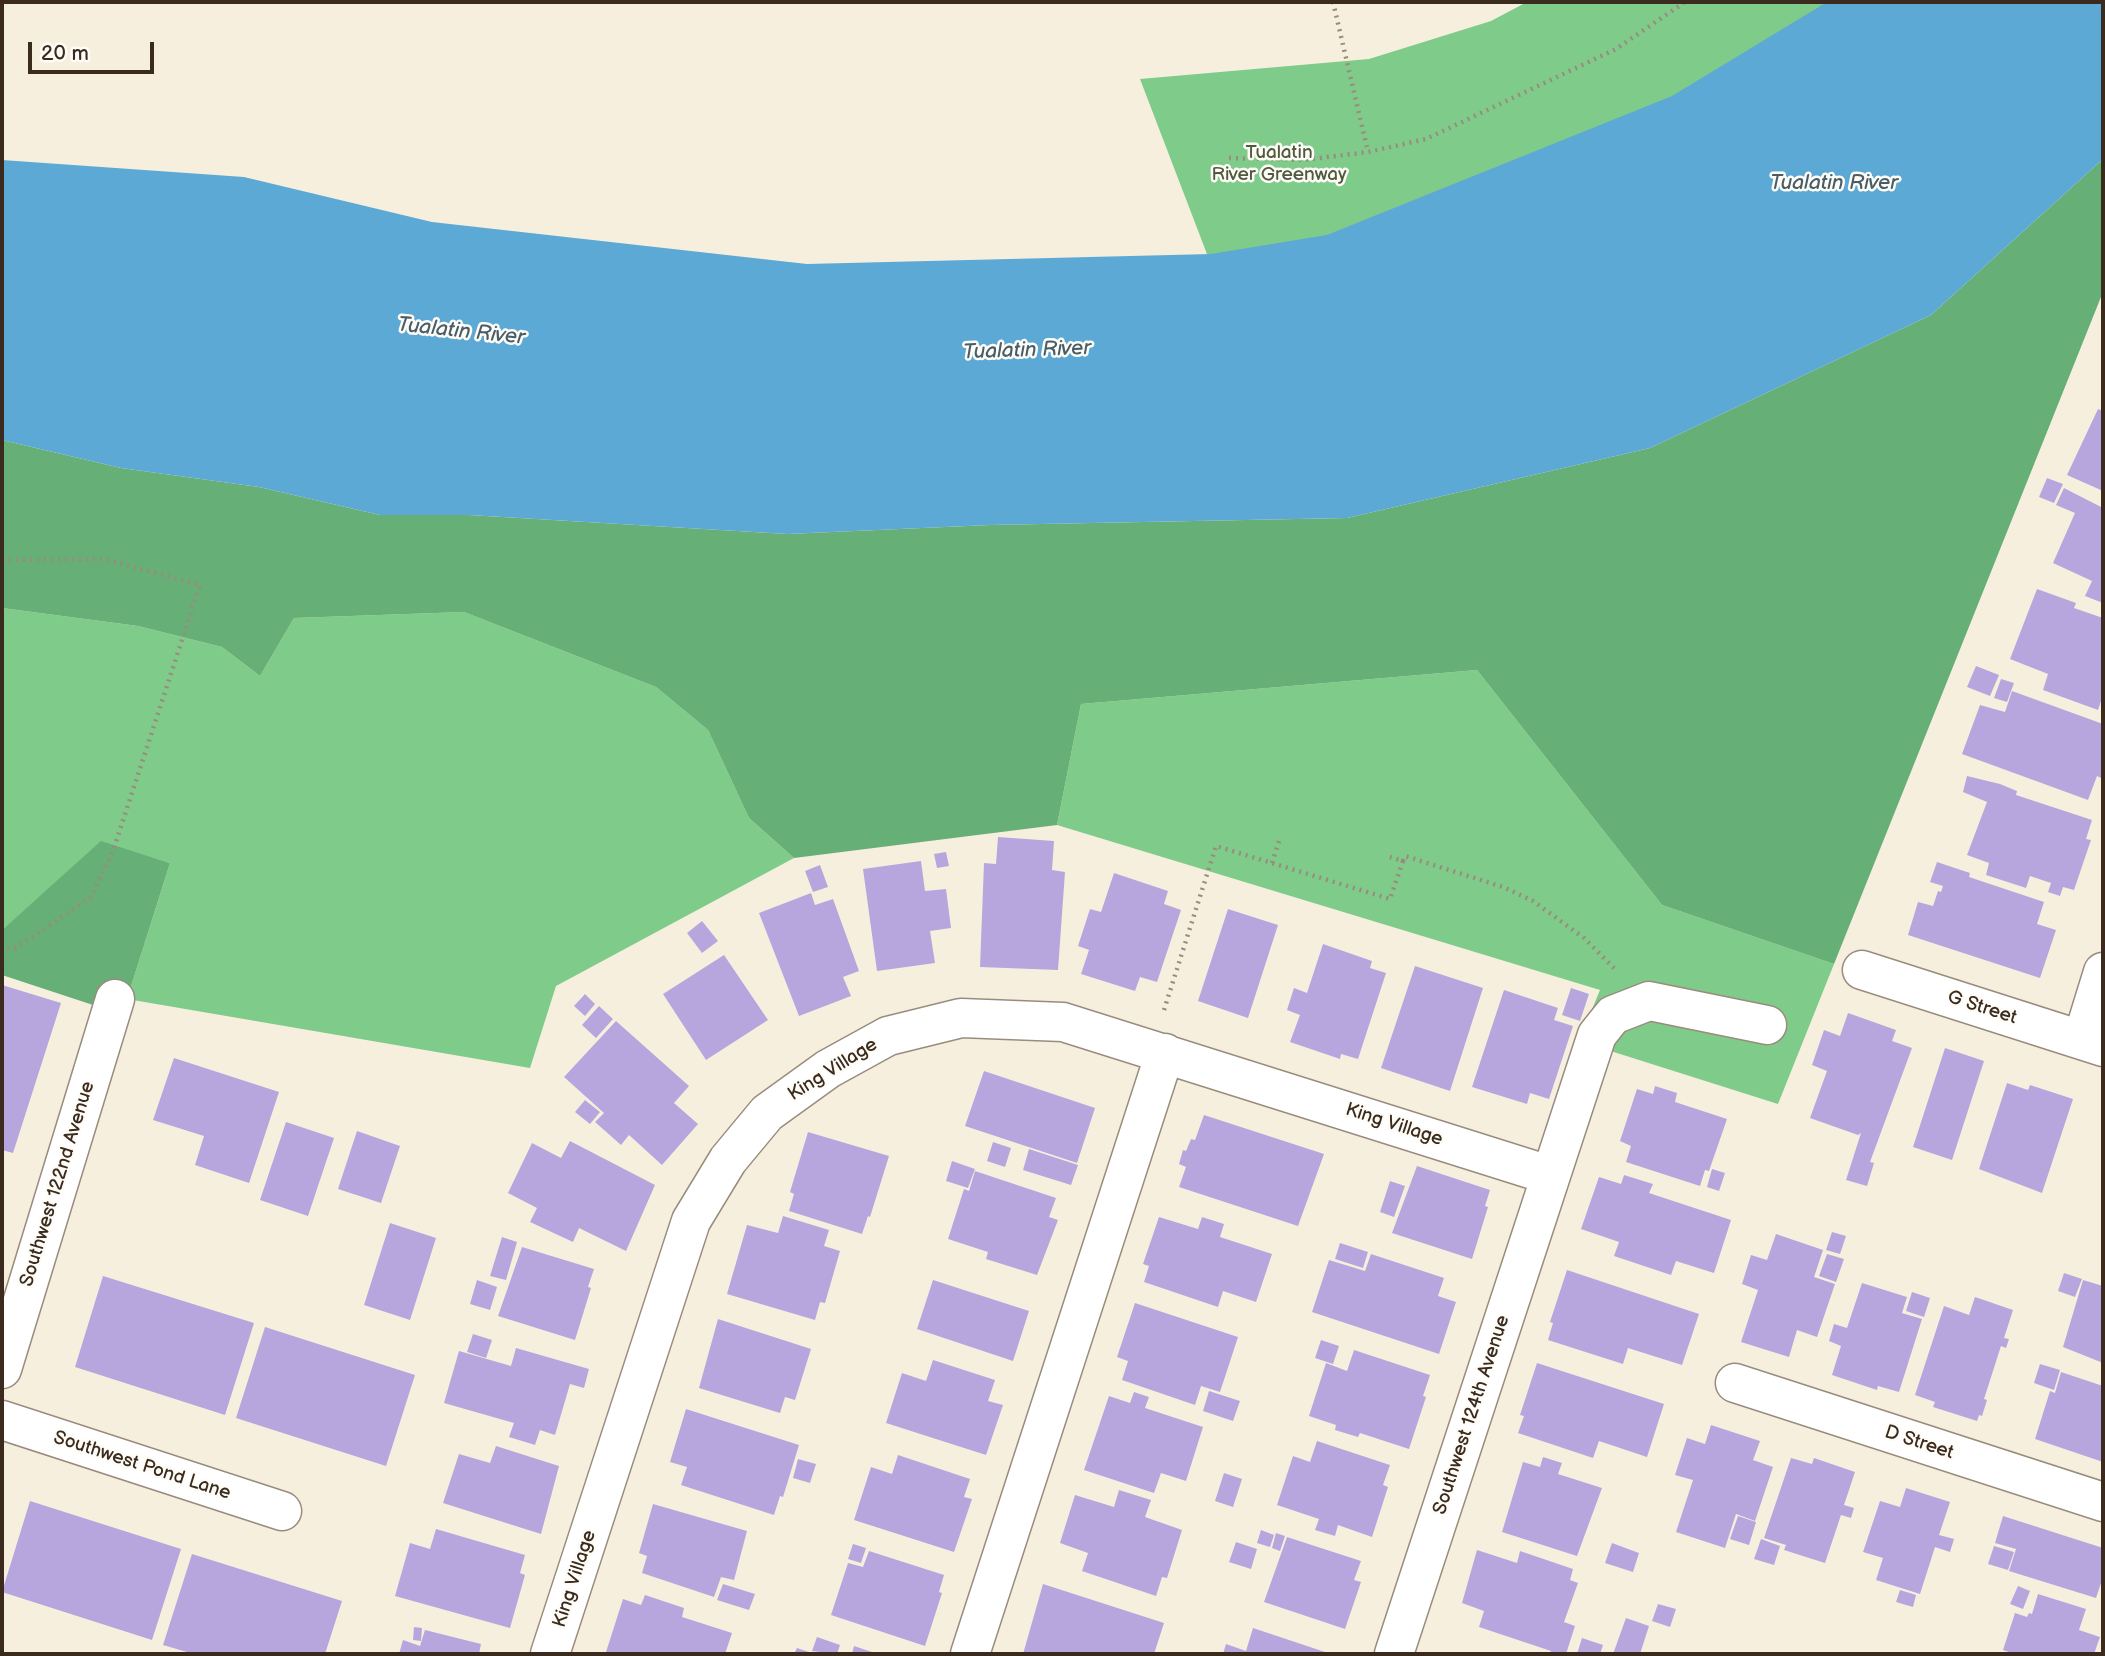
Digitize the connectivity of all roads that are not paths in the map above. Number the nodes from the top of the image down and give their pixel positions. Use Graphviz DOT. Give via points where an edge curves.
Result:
graph roads {
  1 [pos="1862,970"];
  2 [pos="2103,972"];
  3 [pos="115,999"];
  4 [pos="1767,1025"];
  5 [pos="2093,1043"];
  6 [pos="1158,1051"];
  7 [pos="1549,1175"];
  8 [pos="2,1369"];
  9 [pos="1735,1383"];
  10 [pos="2,1420"];
  11 [pos="2103,1502"];
  12 [pos="282,1511"];
  13 [pos="550,1654"];
  14 [pos="970,1654"];
  15 [pos="1394,1654"];
  1 -- 5 [label="street, G Street"];
  2 -- 5 [label="street"];
  3 -- 8 [label="street, Southwest 122nd Avenue"];
  4 -- 7 [label="street, Southwest 124th Avenue" via="1649,1001 1613,1015 1597,1035"];
  6 -- 7 [label="street, King Village"];
  6 -- 13 [label="street, King Village" via="1063,1022 961,1018 888,1036 828,1069 767,1113 728,1160 691,1221"];
  6 -- 14 [label="street"];
  7 -- 15 [label="street, Southwest 124th Avenue"];
  9 -- 11 [label="street, D Street"];
  10 -- 12 [label="street, Southwest Pond Lane"];
}
